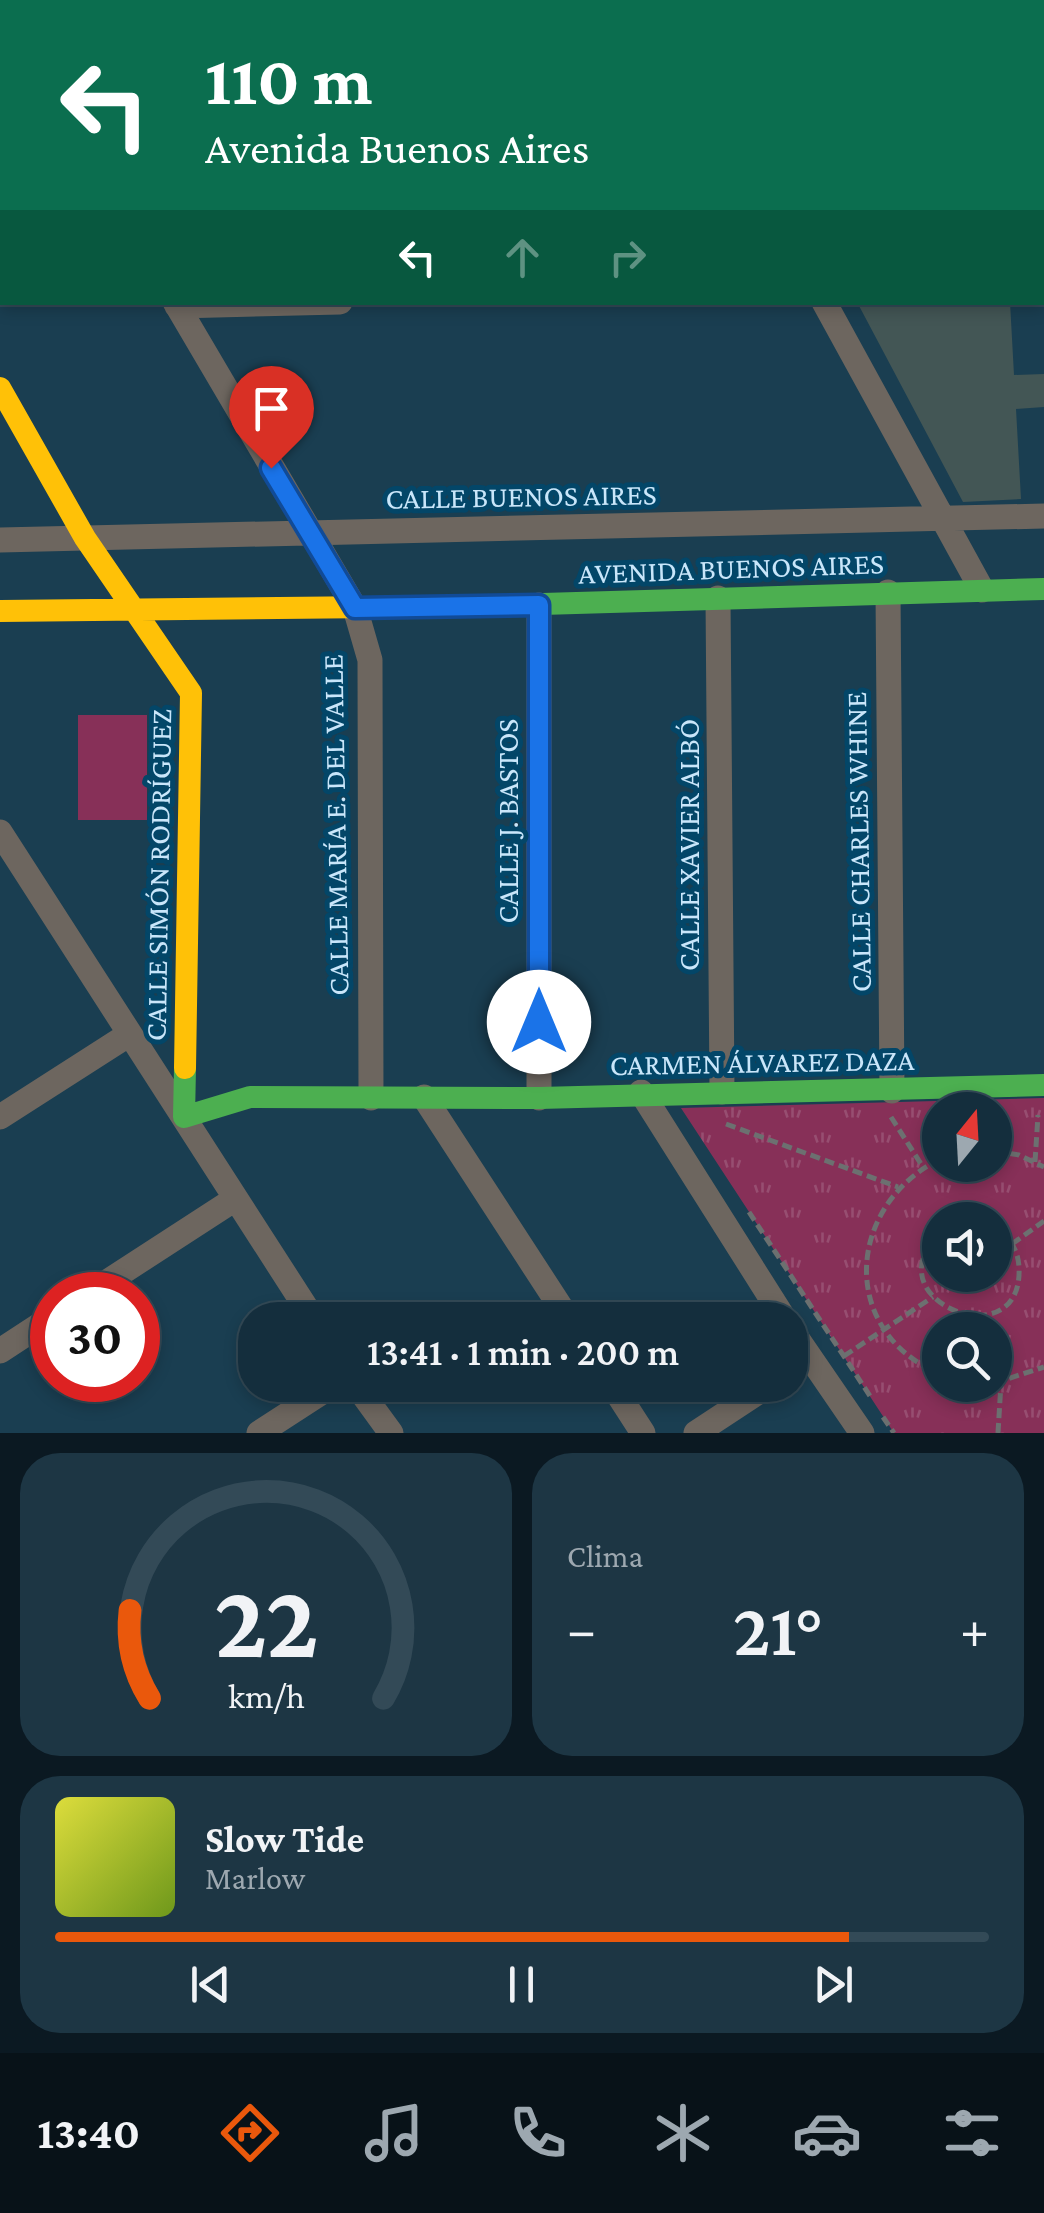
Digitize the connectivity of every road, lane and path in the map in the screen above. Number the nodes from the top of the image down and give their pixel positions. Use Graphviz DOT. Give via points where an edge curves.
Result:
graph roads {
  1 [pos="177,305"];
  2 [pos="826,305"];
  3 [pos="0,388"];
  4 [pos="1044,516"];
  5 [pos="942,520"];
  6 [pos="309,532"];
  7 [pos="85,538"];
  8 [pos="0,540"];
  9 [pos="1044,588"];
  10 [pos="982,590"];
  11 [pos="888,592"];
  12 [pos="718,598"];
  13 [pos="539,605"];
  14 [pos="130,608"];
  15 [pos="355,608"];
  16 [pos="0,611"];
  17 [pos="2,841"];
  18 [pos="128,1035"];
  19 [pos="1041,1091"];
  20 [pos="642,1092"];
  21 [pos="722,1092"];
  22 [pos="424,1097"];
  23 [pos="887,1097"];
  24 [pos="370,1098"];
  25 [pos="539,1098"];
  26 [pos="0,1117"];
  27 [pos="184,1118"];
  28 [pos="717,1121"];
  29 [pos="1012,1156"];
  30 [pos="1035,1162"];
  31 [pos="922,1165"];
  32 [pos="1044,1167"];
  33 [pos="922,1168"];
  34 [pos="898,1188"];
  35 [pos="235,1198"];
  36 [pos="746,1207"];
  37 [pos="1044,1221"];
  38 [pos="1012,1244"];
  39 [pos="122,1272"];
  40 [pos="931,1292"];
  41 [pos="1012,1292"];
  42 [pos="1012,1292"];
  43 [pos="933,1297"];
  44 [pos="302,1302"];
  45 [pos="557,1302"];
  46 [pos="774,1302"];
  47 [pos="885,1328"];
  48 [pos="30,1331"];
  49 [pos="0,1351"];
  50 [pos="844,1356"];
  51 [pos="922,1366"];
  52 [pos="1044,1368"];
  53 [pos="808,1374"];
  54 [pos="1012,1378"];
  55 [pos="307,1402"];
  56 [pos="368,1402"];
  57 [pos="623,1402"];
  58 [pos="743,1402"];
  59 [pos="998,1402"];
  60 [pos="259,1433"];
  61 [pos="391,1433"];
  62 [pos="643,1433"];
  63 [pos="696,1433"];
  64 [pos="862,1433"];
  65 [pos="894,1433"];
  66 [pos="998,1433"];
  1 -- 6 [label="street, CALLE MARÍA E. DEL VALLE"];
  2 -- 5 [label="street"];
  3 -- 7 [label="main road, CALLE SIMÓN RODRÍGUEZ"];
  4 -- 5 [label="street, CALLE BUENOS AIRES"];
  5 -- 6 [label="street, CALLE BUENOS AIRES"];
  5 -- 10 [label="street"];
  6 -- 7 [label="street, CALLE BUENOS AIRES"];
  6 -- 15 [label="street, CALLE MARÍA E. DEL VALLE"];
  7 -- 8 [label="street, CALLE BUENOS AIRES"];
  7 -- 14 [label="main road, CALLE SIMÓN RODRÍGUEZ"];
  9 -- 10 [label="main road, AVENIDA BUENOS AIRES"];
  10 -- 11 [label="main road, AVENIDA BUENOS AIRES"];
  11 -- 12 [label="main road, AVENIDA BUENOS AIRES"];
  11 -- 23 [label="street, CALLE CHARLES WHINE"];
  12 -- 13 [label="main road, AVENIDA BUENOS AIRES"];
  12 -- 21 [label="street, CALLE XAVIER ALBÓ"];
  13 -- 15 [label="main road, AVENIDA BUENOS AIRES"];
  13 -- 25 [label="street, CALLE J. BASTOS"];
  14 -- 15 [label="main road, AVENIDA BUENOS AIRES"];
  14 -- 16 [label="main road, AVENIDA BUENOS AIRES"];
  14 -- 27 [label="main road, CALLE SIMÓN RODRÍGUEZ" via="191,694"];
  15 -- 24 [label="street, CALLE MARÍA E. DEL VALLE" via="370,660"];
  17 -- 18 [label="street"];
  18 -- 26 [label="street"];
  18 -- 27 [label="street"];
  19 -- 23 [label="main road, CARMEN ÁLVAREZ DAZA"];
  19 -- 30 [label="path"];
  20 -- 21 [label="main road, CARMEN ÁLVAREZ DAZA"];
  20 -- 25 [label="main road, CARMEN ÁLVAREZ DAZA"];
  20 -- 46 [label="street"];
  21 -- 23 [label="main road, CARMEN ÁLVAREZ DAZA"];
  22 -- 24 [label="main road, CARMEN ÁLVAREZ DAZA"];
  22 -- 25 [label="main road, CARMEN ÁLVAREZ DAZA"];
  22 -- 45 [label="street"];
  23 -- 31 [label="path"];
  24 -- 27 [label="main road, CARMEN ÁLVAREZ DAZA" via="250,1098"];
  27 -- 35 [label="street"];
  28 -- 34 [label="path"];
  29 -- 30 [label="path"];
  30 -- 32 [label="path"];
  33 -- 34 [label="path"];
  34 -- 47 [label="path" via="872,1228 866,1263 872,1303"];
  35 -- 39 [label="street"];
  35 -- 44 [label="street"];
  36 -- 50 [label="path"];
  37 -- 38 [label="path"];
  38 -- 42 [label="path" via="1018,1259"];
  40 -- 43 [label="path"];
  41 -- 43 [label="path" via="992,1312 960,1316"];
  43 -- 47 [label="path"];
  47 -- 50 [label="path"];
  47 -- 51 [label="path"];
  48 -- 49 [label="street"];
  50 -- 65 [label="path"];
  52 -- 54 [label="path"];
  53 -- 64 [label="street"];
  55 -- 60 [label="street"];
  56 -- 61 [label="street"];
  57 -- 62 [label="street"];
  58 -- 63 [label="street"];
  59 -- 66 [label="path"];
}
